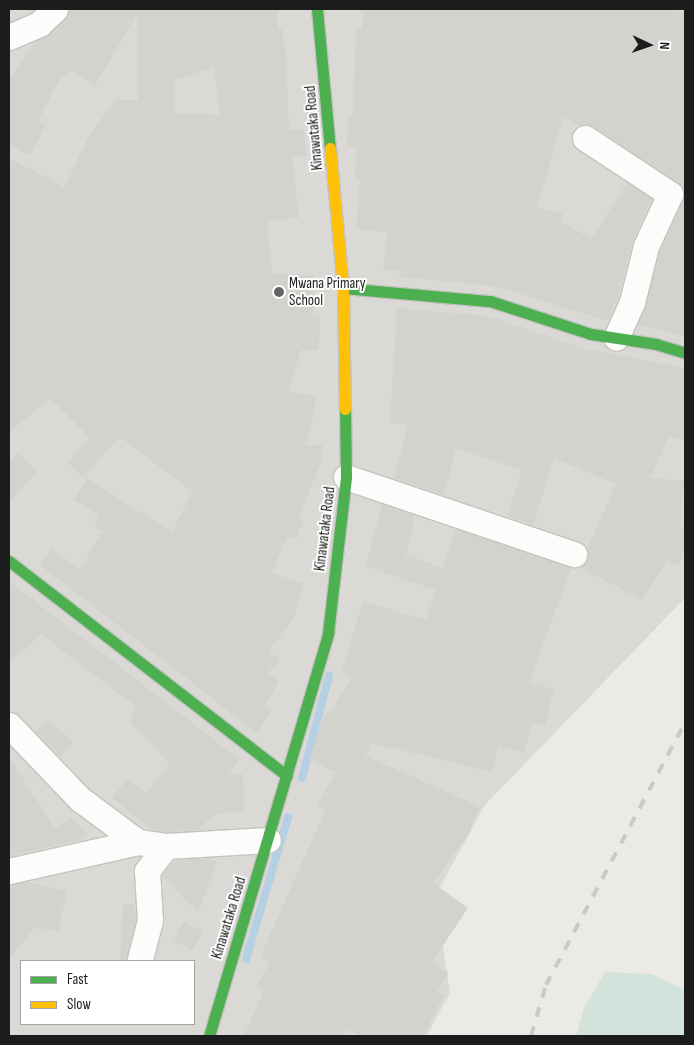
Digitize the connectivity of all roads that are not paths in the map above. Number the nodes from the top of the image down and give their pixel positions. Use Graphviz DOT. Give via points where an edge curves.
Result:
graph roads {
  1 [pos="55,9"];
  2 [pos="317,9"];
  3 [pos="9,37"];
  4 [pos="585,138"];
  5 [pos="343,288"];
  6 [pos="616,338"];
  7 [pos="685,353"];
  8 [pos="346,477"];
  9 [pos="574,554"];
  10 [pos="9,561"];
  11 [pos="9,725"];
  12 [pos="287,776"];
  13 [pos="268,840"];
  14 [pos="138,842"];
  15 [pos="166,846"];
  16 [pos="9,870"];
  17 [pos="140,958"];
  18 [pos="209,1036"];
  1 -- 3 [label="street" via="39,24"];
  2 -- 5 [label="street, Kinawataka Road"];
  4 -- 6 [label="street" via="670,194 646,246 632,302"];
  5 -- 6 [label="street" via="490,301"];
  5 -- 8 [label="street, Kinawataka Road"];
  6 -- 7 [label="street" via="656,344"];
  8 -- 9 [label="street"];
  8 -- 12 [label="street, Kinawataka Road" via="328,633"];
  10 -- 12 [label="street"];
  11 -- 14 [label="street" via="80,799"];
  12 -- 13 [label="street, Kinawataka Road"];
  13 -- 15 [label="street"];
  13 -- 18 [label="street, Kinawataka Road"];
  14 -- 15 [label="street"];
  14 -- 16 [label="street"];
  15 -- 17 [label="street" via="147,871 150,920"];
}
